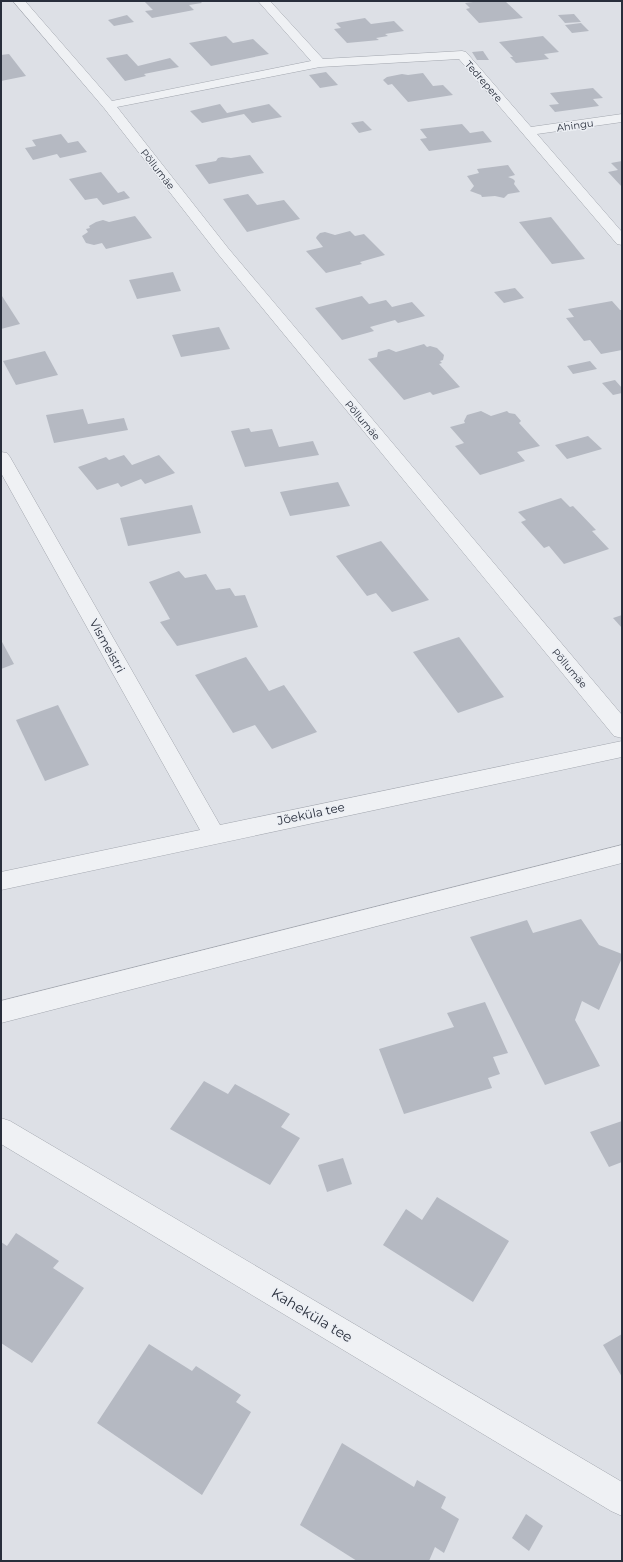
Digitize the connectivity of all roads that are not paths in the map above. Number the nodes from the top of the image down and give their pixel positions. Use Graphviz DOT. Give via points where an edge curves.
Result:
graph roads {
  1 [pos="19,1"];
  2 [pos="264,1"];
  3 [pos="320,63"];
  4 [pos="109,105"];
  5 [pos="622,118"];
  6 [pos="527,131"];
  7 [pos="622,242"];
  8 [pos="1,457"];
  9 [pos="622,730"];
  10 [pos="622,749"];
  11 [pos="214,835"];
  12 [pos="622,854"];
  13 [pos="1,881"];
  14 [pos="1,1012"];
  15 [pos="1,1130"];
  16 [pos="622,1500"];
  1 -- 4 [label="street, Põllumäe"];
  2 -- 3 [label="street"];
  3 -- 4 [label="street"];
  3 -- 6 [label="street, Tedrepere" via="462,55"];
  4 -- 9 [label="street, Põllumäe" via="223,251"];
  5 -- 6 [label="street, Ahingu"];
  6 -- 7 [label="street, Tedrepere"];
  8 -- 11 [label="street, Vismeistri"];
  10 -- 11 [label="street, Jõeküla tee"];
  11 -- 13 [label="street, Jõeküla tee"];
  12 -- 14 [label="street"];
  15 -- 16 [label="street, Kaheküla tee"];
}
